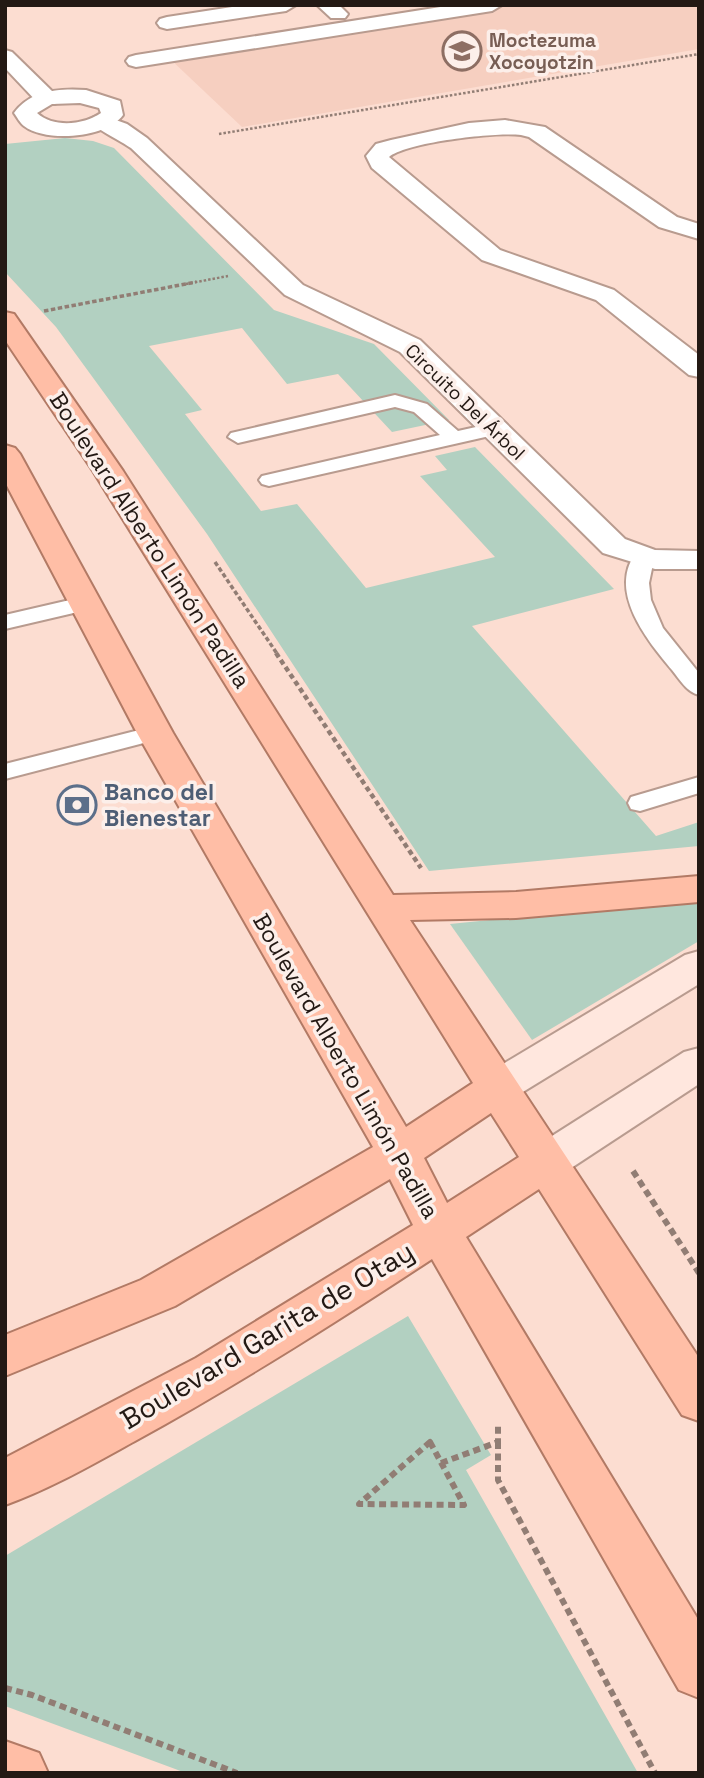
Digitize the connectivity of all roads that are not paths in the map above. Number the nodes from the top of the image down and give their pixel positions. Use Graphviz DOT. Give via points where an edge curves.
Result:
graph roads {
  1 [pos="286,5"];
  2 [pos="492,5"];
  3 [pos="184,39"];
  4 [pos="6,58"];
  5 [pos="135,61"];
  6 [pos="39,102"];
  7 [pos="102,122"];
  8 [pos="8,124"];
  9 [pos="54,128"];
  10 [pos="699,232"];
  11 [pos="5,320"];
  12 [pos="699,369"];
  13 [pos="494,429"];
  14 [pos="238,437"];
  15 [pos="454,438"];
  16 [pos="5,454"];
  17 [pos="269,480"];
  18 [pos="643,559"];
  19 [pos="699,560"];
  20 [pos="87,603"];
  21 [pos="5,622"];
  22 [pos="699,688"];
  23 [pos="155,733"];
  24 [pos="5,772"];
  25 [pos="699,785"];
  26 [pos="640,803"];
  27 [pos="699,889"];
  28 [pos="382,908"];
  29 [pos="699,965"];
  30 [pos="699,1063"];
  31 [pos="498,1087"];
  32 [pos="399,1153"];
  33 [pos="546,1162"];
  34 [pos="439,1231"];
  35 [pos="5,1356"];
  36 [pos="699,1400"];
  37 [pos="5,1483"];
  38 [pos="699,1672"];
  39 [pos="5,1769"];
  40 [pos="19,1773"];
  1 -- 3 [label="street" via="162,19"];
  2 -- 5 [label="street"];
  4 -- 6 [label="street"];
  6 -- 7 [label="street" via="69,96 100,99 114,110"];
  6 -- 8 [label="street"];
  6 -- 9 [label="street" via="25,113 28,120"];
  7 -- 9 [label="street"];
  7 -- 13 [label="street, Circuito Del Árbol" via="139,142 309,300 410,346"];
  8 -- 9 [label="street"];
  10 -- 12 [label="street" via="668,222 526,128 496,127 399,145 377,156 491,255 605,295"];
  11 -- 28 [label="highway, Boulevard Alberto Limón Padilla" via="108,471"];
  13 -- 15 [label="lane"];
  13 -- 18 [label="street, Circuito Del Árbol" via="614,546"];
  14 -- 15 [label="lane" via="408,401"];
  15 -- 17 [label="lane"];
  16 -- 20 [label="highway, Boulevard Alberto Limón Padilla"];
  18 -- 19 [label="street, Circuito Del Árbol"];
  18 -- 22 [label="lane" via="640,604 649,623"];
  20 -- 21 [label="lane"];
  20 -- 23 [label="highway, Boulevard Alberto Limón Padilla"];
  23 -- 24 [label="lane"];
  23 -- 32 [label="highway, Boulevard Alberto Limón Padilla"];
  25 -- 26 [label="lane"];
  27 -- 28 [label="highway" via="516,905"];
  28 -- 31 [label="highway, Boulevard Alberto Limón Padilla"];
  29 -- 31 [label="main road"];
  30 -- 33 [label="main road, Boulevard Garita de Otay"];
  31 -- 32 [label="highway"];
  31 -- 33 [label="highway, Boulevard Alberto Limón Padilla"];
  32 -- 34 [label="highway, Boulevard Alberto Limón Padilla"];
  32 -- 35 [label="highway" via="158,1293"];
  33 -- 34 [label="highway, Boulevard Garita de Otay"];
  33 -- 36 [label="highway, Boulevard Alberto Limón Padilla"];
  34 -- 37 [label="highway, Boulevard Garita de Otay" via="261,1346"];
  34 -- 38 [label="highway, Boulevard Alberto Limón Padilla"];
  39 -- 40 [label="highway"];
}
